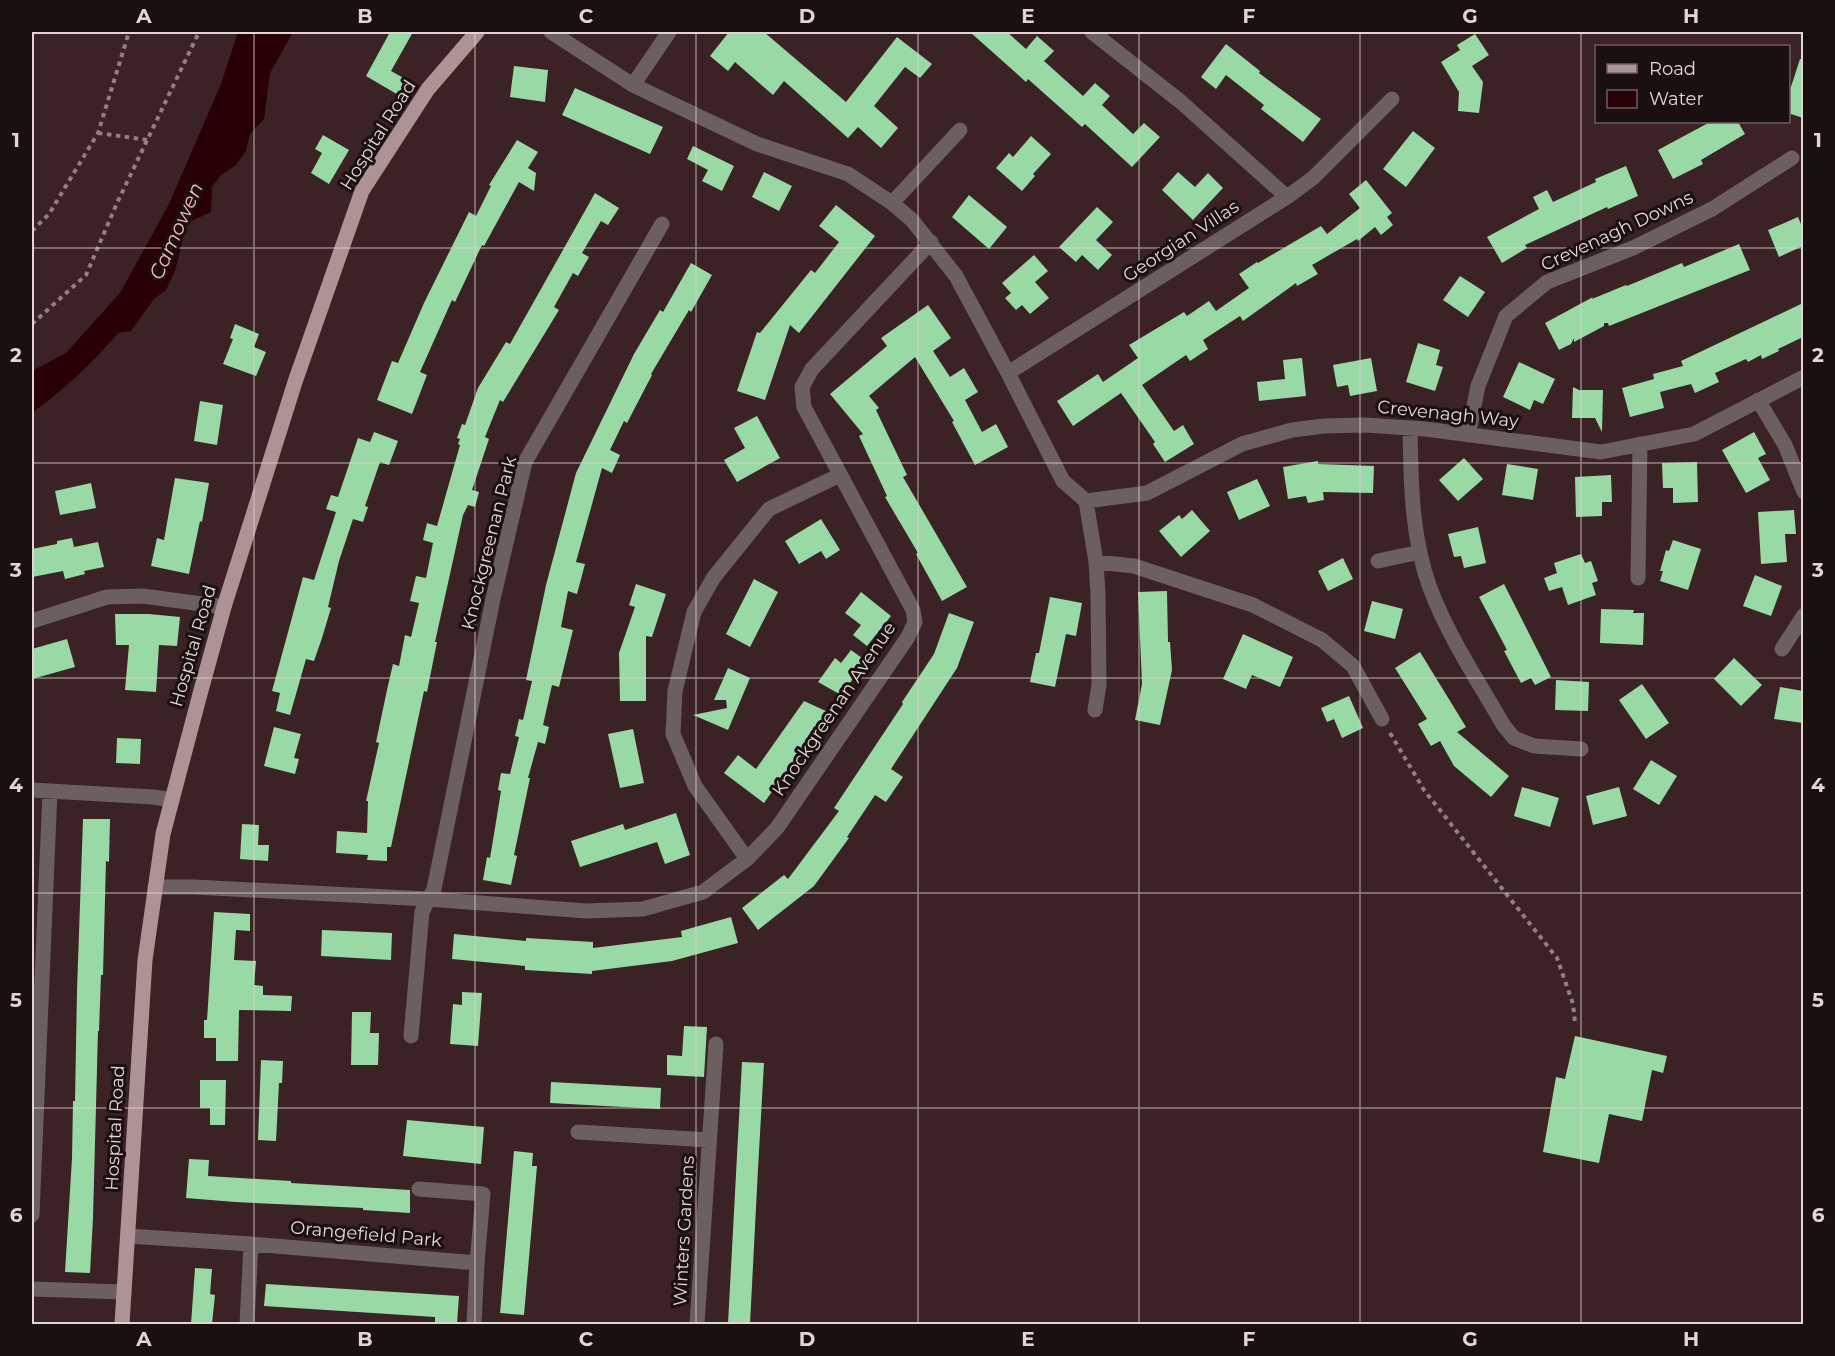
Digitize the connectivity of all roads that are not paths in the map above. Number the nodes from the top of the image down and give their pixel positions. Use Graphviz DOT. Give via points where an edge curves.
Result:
graph roads {
  1 [pos="477,32"];
  2 [pos="551,32"];
  3 [pos="669,32"];
  4 [pos="1092,32"];
  5 [pos="633,85"];
  6 [pos="1392,99"];
  7 [pos="960,130"];
  8 [pos="1792,158"];
  9 [pos="1287,197"];
  10 [pos="892,203"];
  11 [pos="662,224"];
  12 [pos="931,242"];
  13 [pos="1008,373"];
  14 [pos="1803,377"];
  15 [pos="1758,400"];
  16 [pos="1410,428"];
  17 [pos="1468,435"];
  18 [pos="1640,444"];
  19 [pos="840,476"];
  20 [pos="1803,492"];
  21 [pos="1086,501"];
  22 [pos="1420,552"];
  23 [pos="1378,561"];
  24 [pos="1096,562"];
  25 [pos="1638,578"];
  26 [pos="224,607"];
  27 [pos="1803,615"];
  28 [pos="32,621"];
  29 [pos="1782,649"];
  30 [pos="1095,710"];
  31 [pos="1382,719"];
  32 [pos="1581,749"];
  33 [pos="32,790"];
  34 [pos="50,791"];
  35 [pos="172,800"];
  36 [pos="747,859"];
  37 [pos="155,887"];
  38 [pos="428,899"];
  39 [pos="411,1036"];
  40 [pos="717,1044"];
  41 [pos="578,1132"];
  42 [pos="709,1140"];
  43 [pos="418,1189"];
  44 [pos="32,1215"];
  45 [pos="128,1236"];
  46 [pos="251,1244"];
  47 [pos="477,1263"];
  48 [pos="32,1289"];
  49 [pos="124,1292"];
  50 [pos="122,1324"];
  51 [pos="247,1324"];
  52 [pos="474,1324"];
  53 [pos="698,1324"];
  1 -- 26 [label="main road, Hospital Road" via="428,89 362,191 295,382"];
  2 -- 5 [label="street"];
  3 -- 5 [label="street"];
  4 -- 9 [label="street" via="1181,102"];
  5 -- 10 [label="street" via="757,144 848,174"];
  6 -- 9 [label="street, Georgian Villas" via="1313,178"];
  7 -- 10 [label="street"];
  8 -- 17 [label="street, Crevenagh Downs" via="1712,209 1633,248 1547,282 1506,316 1478,386"];
  9 -- 13 [label="street, Georgian Villas"];
  10 -- 12 [label="street"];
  11 -- 38 [label="street, Knockgreenan Park" via="525,462 493,599 449,826 434,889"];
  12 -- 13 [label="street" via="956,276"];
  12 -- 19 [label="street, Knockgreenan Avenue" via="812,369 802,387 804,407"];
  13 -- 21 [label="street" via="1063,481"];
  14 -- 15 [label="street, Crevenagh Way"];
  15 -- 18 [label="street, Crevenagh Way" via="1694,434"];
  15 -- 20 [label="street" via="1785,445"];
  16 -- 17 [label="street, Crevenagh Way"];
  16 -- 21 [label="street, Crevenagh Way" via="1365,425 1292,430 1242,444 1146,493"];
  16 -- 22 [label="street" via="1411,493"];
  17 -- 18 [label="street, Crevenagh Way" via="1600,452"];
  18 -- 25 [label="street"];
  19 -- 36 [label="street, Knockgreenan Avenue" via="913,610 915,622 777,828"];
  19 -- 36 [label="street" via="769,508 714,577 691,623 675,691 673,734 695,786"];
  21 -- 24 [label="street"];
  22 -- 23 [label="street"];
  22 -- 32 [label="street" via="1449,630 1504,726 1514,738 1534,746"];
  24 -- 30 [label="street" via="1099,685"];
  24 -- 31 [label="street" via="1134,566 1253,605 1322,640 1353,666"];
  26 -- 28 [label="street" via="143,596 107,597"];
  26 -- 35 [label="main road, Hospital Road"];
  27 -- 29 [label="street"];
  33 -- 34 [label="street"];
  34 -- 35 [label="street"];
  34 -- 44 [label="street"];
  35 -- 37 [label="main road, Hospital Road"];
  36 -- 38 [label="street, Knockgreenan Avenue" via="703,892 643,909 586,911"];
  37 -- 38 [label="street"];
  37 -- 45 [label="main road, Hospital Road" via="145,960"];
  38 -- 39 [label="street, Knockgreenan Park" via="422,912"];
  40 -- 42 [label="street, Winters Gardens"];
  41 -- 42 [label="street, Winters Gardens"];
  42 -- 53 [label="street, Winters Gardens"];
  43 -- 47 [label="street" via="483,1194"];
  45 -- 46 [label="street, Orangefield Park"];
  45 -- 49 [label="main road, Hospital Road"];
  46 -- 47 [label="street, Orangefield Park"];
  46 -- 51 [label="street"];
  47 -- 52 [label="street"];
  48 -- 49 [label="street"];
  49 -- 50 [label="main road, Hospital Road"];
}
